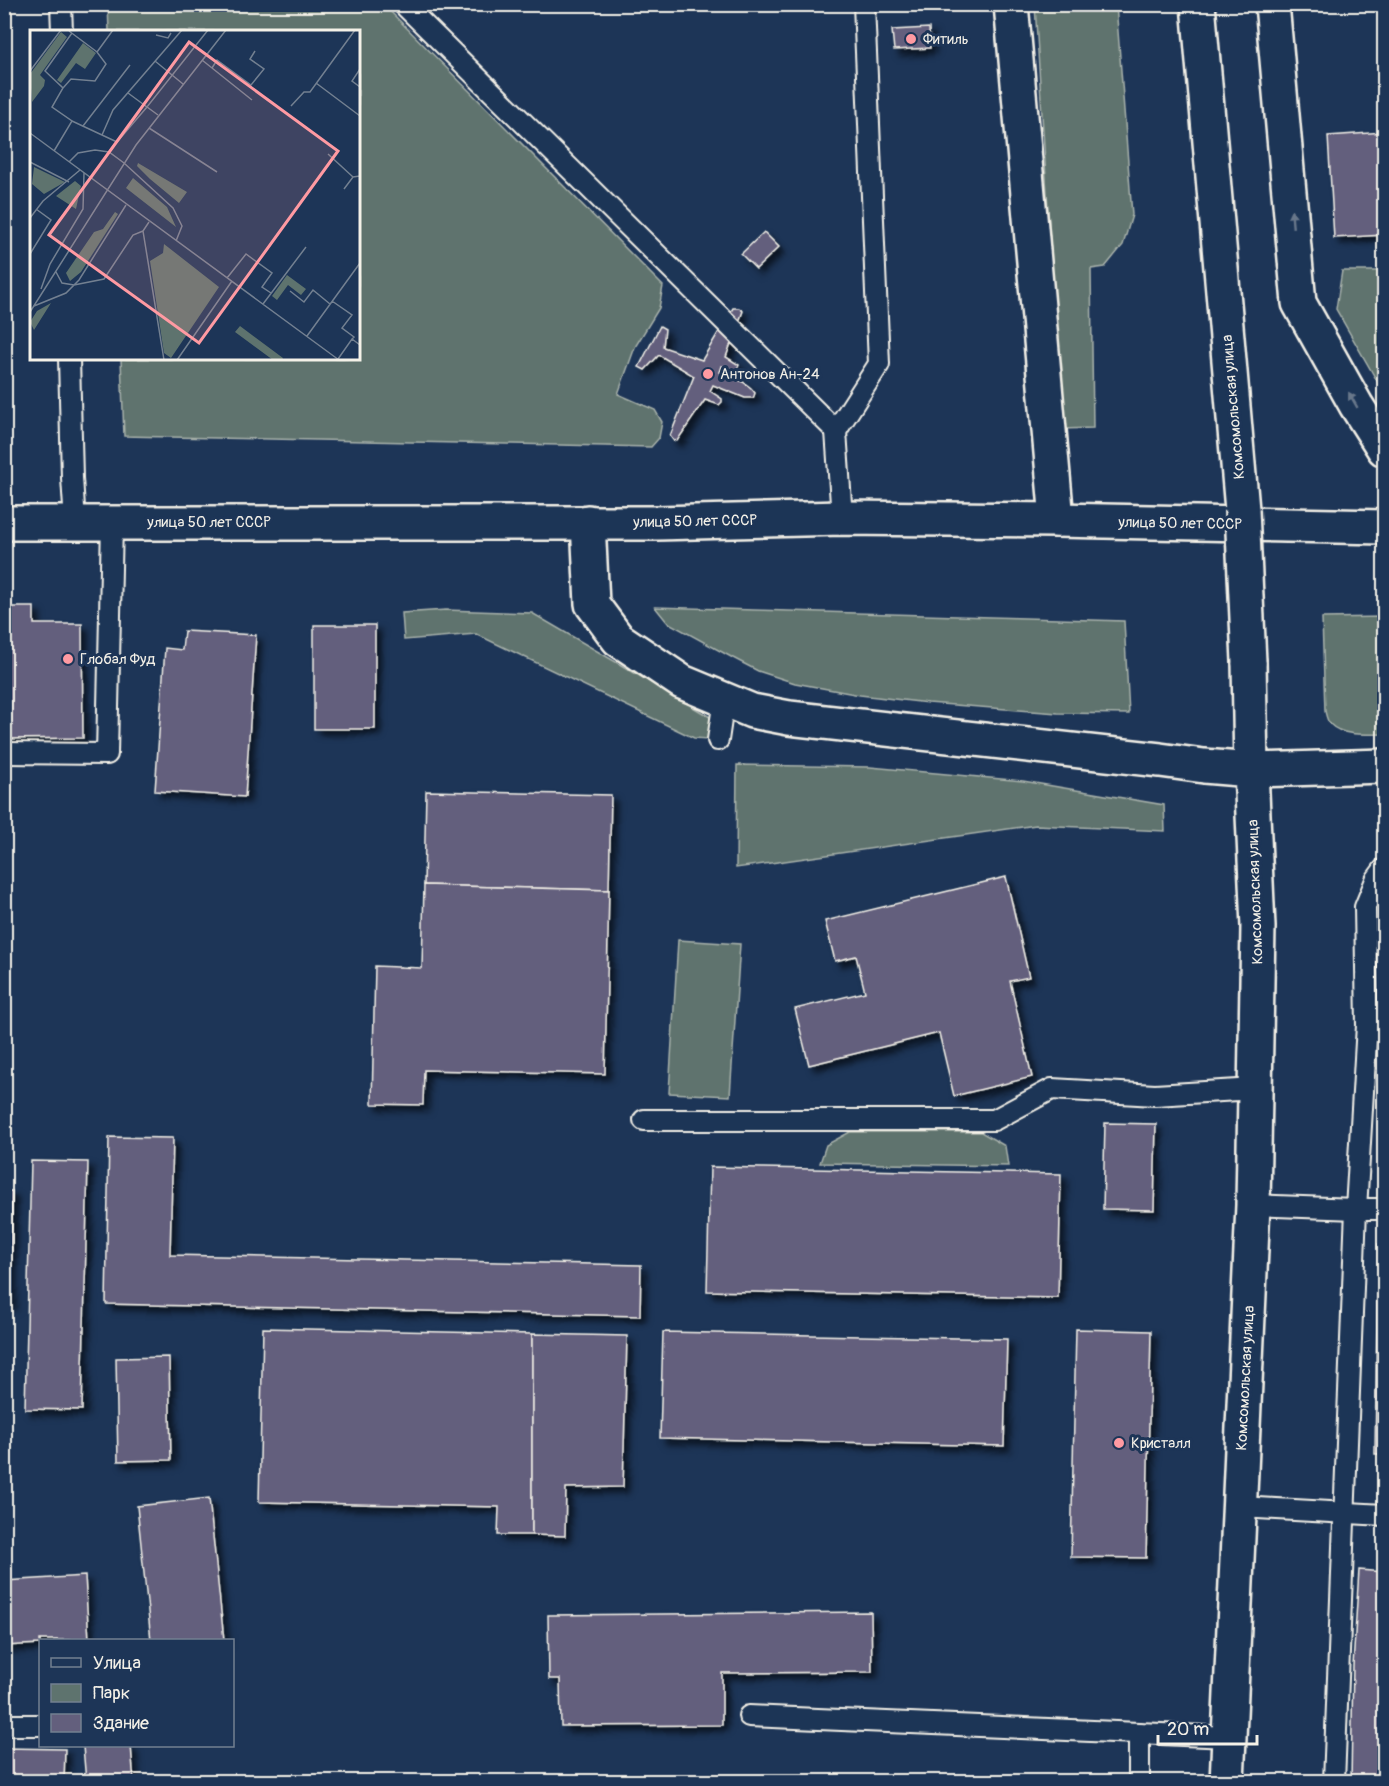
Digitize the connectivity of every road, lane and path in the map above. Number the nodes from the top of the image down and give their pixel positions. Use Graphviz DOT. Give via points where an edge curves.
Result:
graph roads {
  1 [pos="62,4"];
  2 [pos="403,4"];
  3 [pos="864,4"];
  4 [pos="1011,4"];
  5 [pos="1198,4"];
  6 [pos="1272,4"];
  7 [pos="62,30"];
  8 [pos="69,360"];
  9 [pos="836,431"];
  10 [pos="1384,449"];
  11 [pos="842,518"];
  12 [pos="1057,520"];
  13 [pos="75,522"];
  14 [pos="112,522"];
  15 [pos="588,522"];
  16 [pos="4,523"];
  17 [pos="1384,527"];
  18 [pos="724,699"];
  19 [pos="718,740"];
  20 [pos="4,753"];
  21 [pos="1384,766"];
  22 [pos="1251,770"];
  23 [pos="1384,868"];
  24 [pos="1255,1089"];
  25 [pos="644,1120"];
  26 [pos="1253,1205"];
  27 [pos="1356,1209"];
  28 [pos="1384,1209"];
  29 [pos="1240,1507"];
  30 [pos="1344,1513"];
  31 [pos="1384,1515"];
  32 [pos="748,1716"];
  33 [pos="4,1725"];
  34 [pos="39,1725"];
  35 [pos="1139,1733"];
  36 [pos="1229,1737"];
  37 [pos="1139,1782"];
  38 [pos="1227,1782"];
  39 [pos="1334,1782"];
  1 -- 7 [label="lane"];
  2 -- 9 [label="lane"];
  3 -- 9 [label="lane" via="879,364"];
  4 -- 12 [label="main road"];
  5 -- 22 [label="main road, Комсомольская улица, bridge" via="1242,510"];
  10 -- 6 [label="main road, one-way" via="1299,303"];
  8 -- 13 [label="lane"];
  9 -- 11 [label="lane"];
  11 -- 12 [label="main road, улица 50 лет СССР"];
  11 -- 15 [label="main road, улица 50 лет СССР"];
  12 -- 17 [label="main road, улица 50 лет СССР"];
  13 -- 14 [label="main road, улица 50 лет СССР"];
  13 -- 16 [label="main road, улица 50 лет СССР"];
  14 -- 15 [label="main road, улица 50 лет СССР"];
  14 -- 20 [label="lane" via="107,754"];
  15 -- 18 [label="main road" via="592,604 618,639 682,682"];
  18 -- 19 [label="lane"];
  18 -- 22 [label="main road" via="753,711 789,718"];
  21 -- 22 [label="main road"];
  22 -- 24 [label="main road, Комсомольская улица" via="1258,927"];
  23 -- 27 [label="lane" via="1365,907 1367,1025"];
  24 -- 25 [label="lane" via="1155,1095 1053,1089 994,1120"];
  24 -- 26 [label="main road, Комсомольская улица"];
  26 -- 27 [label="lane"];
  26 -- 29 [label="main road, Комсомольская улица"];
  27 -- 28 [label="lane"];
  27 -- 30 [label="lane"];
  29 -- 30 [label="lane"];
  29 -- 36 [label="main road, Комсомольская улица"];
  30 -- 31 [label="lane"];
  30 -- 39 [label="lane"];
  32 -- 35 [label="lane"];
  33 -- 34 [label="lane"];
  35 -- 36 [label="lane"];
  35 -- 37 [label="lane"];
  36 -- 38 [label="main road, Комсомольская улица"];
}
